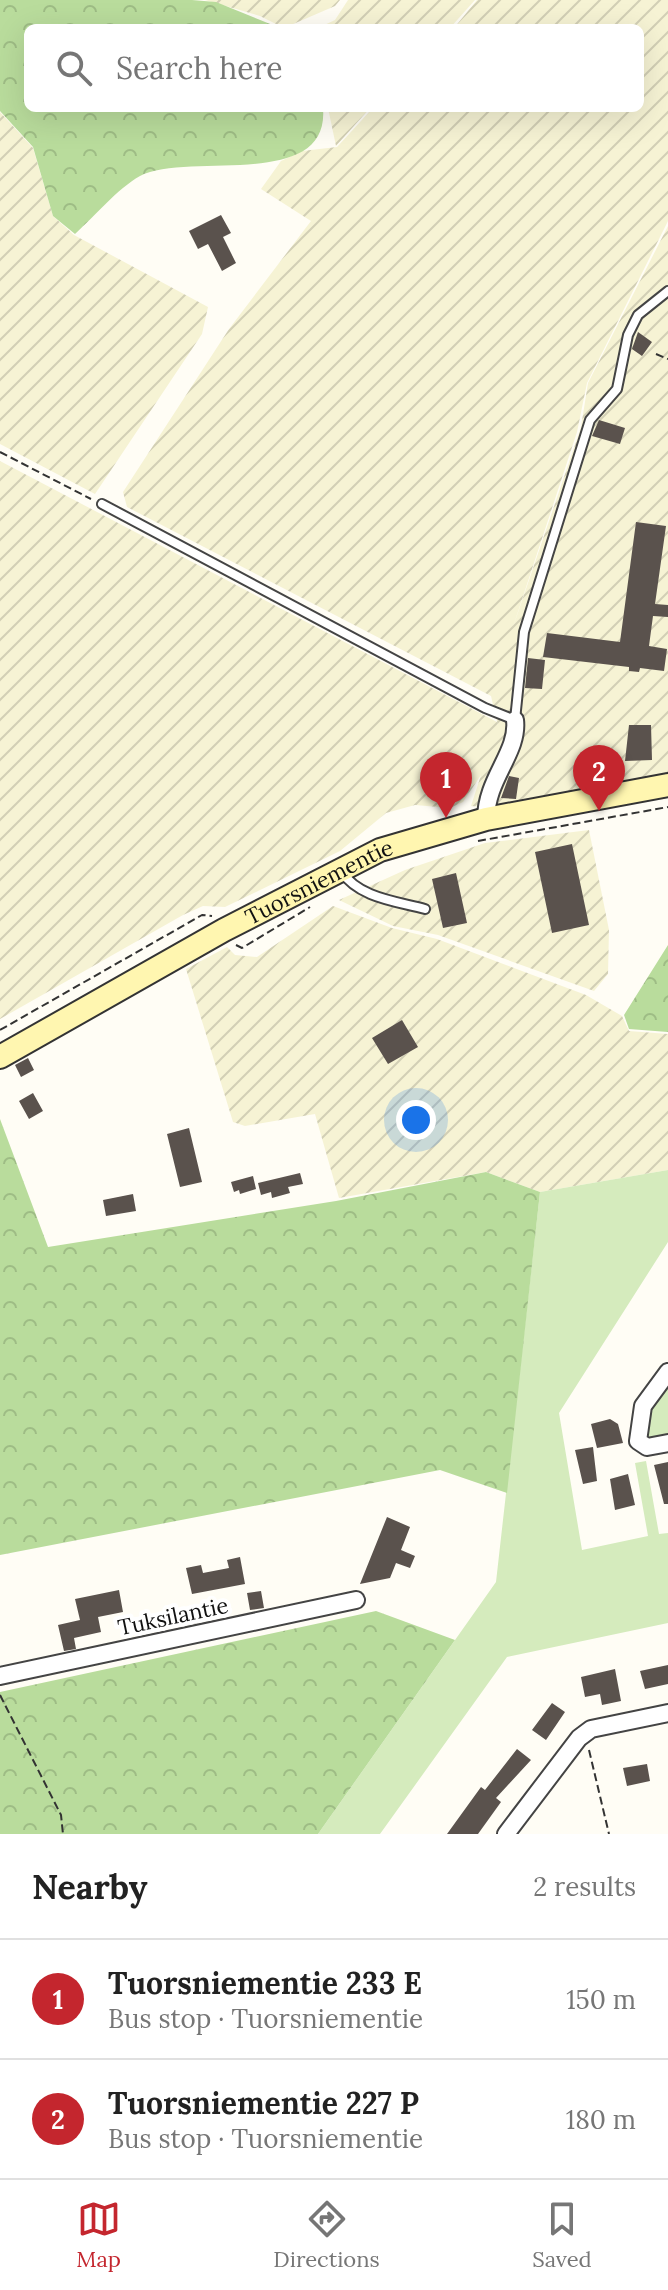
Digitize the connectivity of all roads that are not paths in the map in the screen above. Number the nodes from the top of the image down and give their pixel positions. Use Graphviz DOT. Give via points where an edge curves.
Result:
graph roads {
  1 [pos="668,291"];
  2 [pos="102,504"];
  3 [pos="515,720"];
  4 [pos="668,785"];
  5 [pos="486,819"];
  6 [pos="341,870"];
  7 [pos="425,909"];
  8 [pos="0,1057"];
  9 [pos="668,1372"];
  10 [pos="668,1443"];
  11 [pos="356,1600"];
  12 [pos="0,1676"];
  13 [pos="668,1713"];
  14 [pos="506,1834"];
  1 -- 3 [label="lane" via="638,315 628,335 617,389 590,420 524,632"];
  2 -- 3 [label="lane"];
  3 -- 5 [label="street" via="514,740 486,800"];
  4 -- 5 [label="main road, Tuorsniementie"];
  5 -- 6 [label="main road, Tuorsniementie" via="414,838"];
  6 -- 7 [label="lane" via="350,884 368,893"];
  6 -- 8 [label="main road, Tuorsniementie"];
  9 -- 10 [label="street" via="643,1406 638,1441 647,1447"];
  11 -- 12 [label="street, Tuksilantie"];
  13 -- 14 [label="street" via="591,1729"];
}
